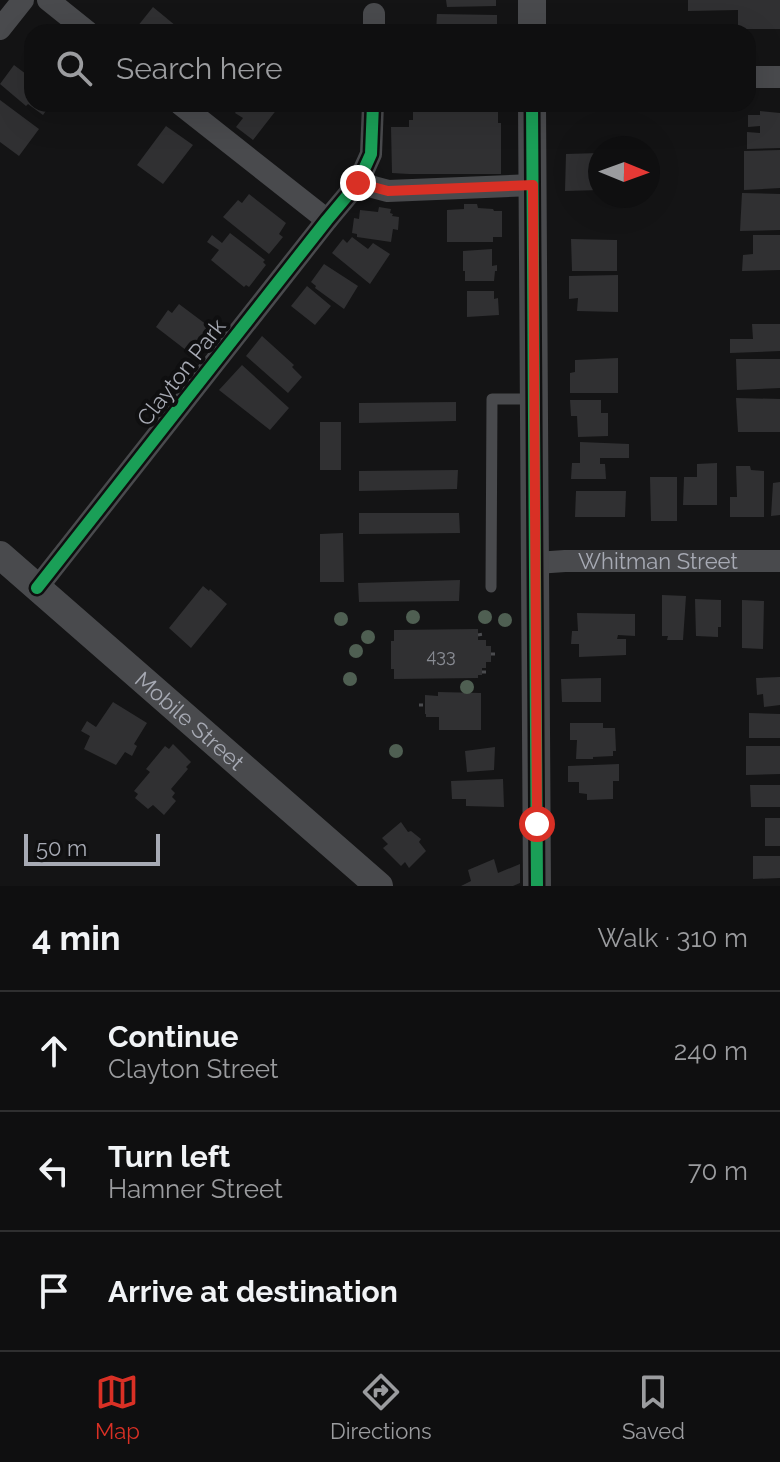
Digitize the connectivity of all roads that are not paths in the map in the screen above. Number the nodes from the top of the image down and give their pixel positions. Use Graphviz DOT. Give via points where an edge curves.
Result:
graph roads {
  1 [pos="23,0"];
  2 [pos="48,0"];
  3 [pos="532,0"];
  4 [pos="78,24"];
  5 [pos="532,24"];
  6 [pos="0,29"];
  7 [pos="756,77"];
  8 [pos="780,77"];
  9 [pos="190,112"];
  10 [pos="373,112"];
  11 [pos="532,112"];
  12 [pos="358,183"];
  13 [pos="533,185"];
  14 [pos="327,220"];
  15 [pos="535,399"];
  16 [pos="0,555"];
  17 [pos="780,561"];
  18 [pos="536,563"];
  19 [pos="491,587"];
  20 [pos="37,588"];
  21 [pos="379,886"];
  22 [pos="537,886"];
  1 -- 6 [label="street"];
  2 -- 4 [label="street"];
  3 -- 5 [label="street"];
  7 -- 8 [label="street"];
  9 -- 14 [label="street"];
  10 -- 12 [label="street" via="371,154"];
  11 -- 13 [label="street"];
  12 -- 13 [label="street" via="388,191"];
  12 -- 14 [label="street, Clayton Park"];
  13 -- 15 [label="street"];
  14 -- 20 [label="street, Clayton Park"];
  15 -- 18 [label="street"];
  15 -- 19 [label="lane" via="492,399"];
  16 -- 20 [label="street, Mobile Street"];
  17 -- 18 [label="street, Whitman Street"];
  18 -- 22 [label="street"];
  20 -- 21 [label="street, Mobile Street"];
}
